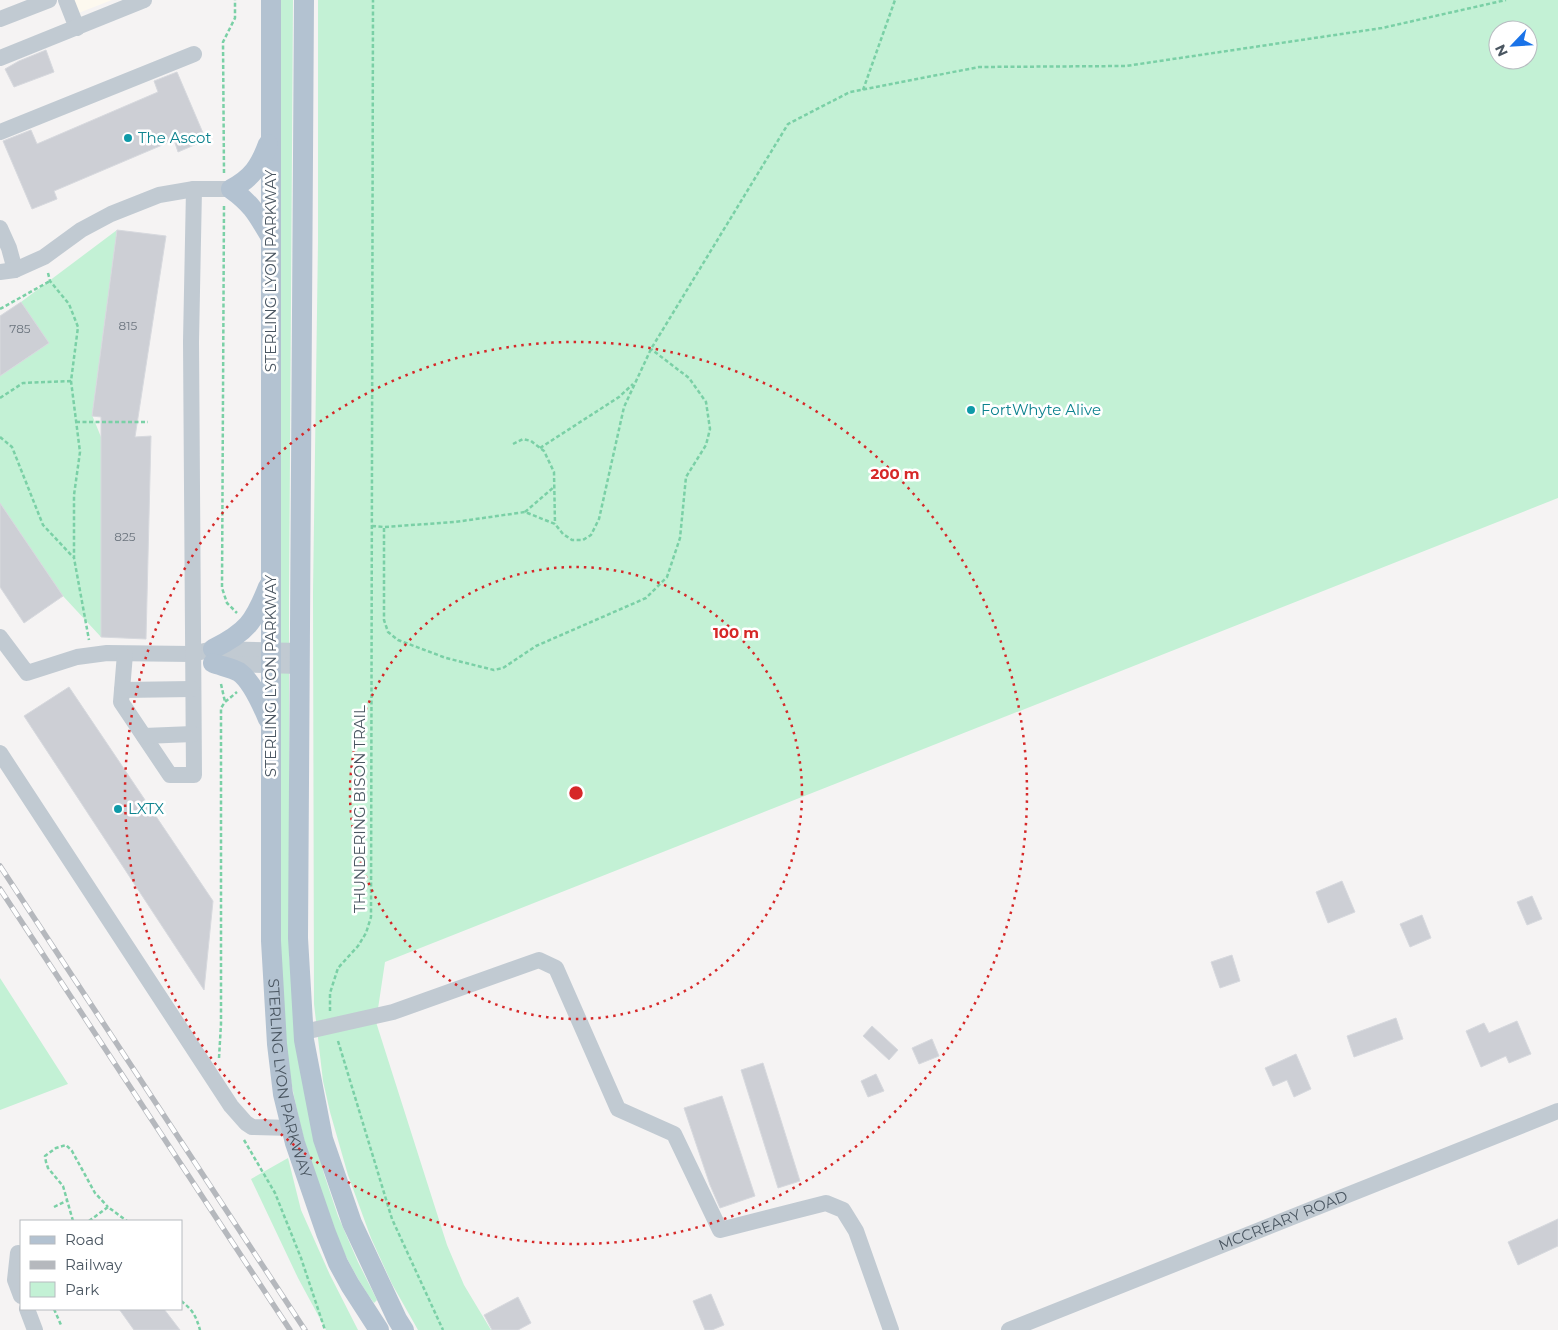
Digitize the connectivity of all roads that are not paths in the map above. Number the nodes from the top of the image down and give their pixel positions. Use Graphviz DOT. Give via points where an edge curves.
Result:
graph roads {
  1 [pos="48,0"];
  2 [pos="66,0"];
  3 [pos="144,0"];
  4 [pos="271,0"];
  5 [pos="304,0"];
  6 [pos="0,19"];
  7 [pos="76,28"];
  8 [pos="194,54"];
  9 [pos="0,58"];
  10 [pos="0,132"];
  11 [pos="271,135"];
  12 [pos="194,189"];
  13 [pos="227,189"];
  14 [pos="0,228"];
  15 [pos="271,238"];
  16 [pos="8,271"];
  17 [pos="271,578"];
  18 [pos="0,637"];
  19 [pos="125,654"];
  20 [pos="192,654"];
  21 [pos="213,656"];
  22 [pos="271,658"];
  23 [pos="300,658"];
  24 [pos="122,690"];
  25 [pos="192,690"];
  26 [pos="271,725"];
  27 [pos="193,734"];
  28 [pos="144,736"];
  29 [pos="0,753"];
  30 [pos="304,1032"];
  31 [pos="1558,1111"];
  32 [pos="292,1128"];
  33 [pos="18,1253"];
  34 [pos="20,1293"];
  35 [pos="27,1310"];
  36 [pos="36,1330"];
  37 [pos="379,1330"];
  38 [pos="404,1330"];
  39 [pos="891,1330"];
  40 [pos="1009,1330"];
  1 -- 6 [label="street"];
  2 -- 7 [label="street"];
  3 -- 7 [label="street"];
  4 -- 11 [label="main road, STERLING LYON PARKWAY"];
  5 -- 23 [label="main road, STERLING LYON PARKWAY"];
  7 -- 9 [label="street"];
  8 -- 10 [label="street"];
  11 -- 13 [label="main road" via="255,171 248,179"];
  11 -- 15 [label="main road, STERLING LYON PARKWAY"];
  12 -- 13 [label="street"];
  12 -- 16 [label="street" via="159,195 111,214 81,230 44,257"];
  12 -- 20 [label="street"];
  13 -- 15 [label="main road" via="252,206"];
  14 -- 16 [label="street" via="9,248"];
  15 -- 17 [label="main road, STERLING LYON PARKWAY"];
  17 -- 21 [label="main road" via="247,627"];
  17 -- 22 [label="main road, STERLING LYON PARKWAY"];
  18 -- 19 [label="street" via="27,673 77,657"];
  19 -- 20 [label="street"];
  19 -- 24 [label="street"];
  20 -- 21 [label="street"];
  20 -- 25 [label="street"];
  21 -- 22 [label="street"];
  21 -- 26 [label="main road" via="248,682"];
  22 -- 23 [label="street"];
  22 -- 26 [label="main road, STERLING LYON PARKWAY"];
  23 -- 30 [label="main road, STERLING LYON PARKWAY" via="298,938"];
  24 -- 25 [label="street"];
  24 -- 28 [label="street" via="121,702"];
  25 -- 27 [label="street"];
  26 -- 32 [label="main road, STERLING LYON PARKWAY" via="271,941 277,1044 283,1094"];
  27 -- 28 [label="street"];
  27 -- 28 [label="street" via="194,775 170,775"];
  29 -- 32 [label="street" via="231,1106 252,1127"];
  30 -- 38 [label="main road, STERLING LYON PARKWAY" via="330,1158 352,1223"];
  30 -- 39 [label="street" via="393,1012 539,960 556,968 618,1109 674,1134 720,1230 826,1203 843,1210 856,1231"];
  31 -- 40 [label="street, MCCREARY ROAD"];
  32 -- 37 [label="main road, STERLING LYON PARKWAY" via="338,1263"];
  33 -- 34 [label="street" via="15,1280"];
  35 -- 36 [label="street"];
}
